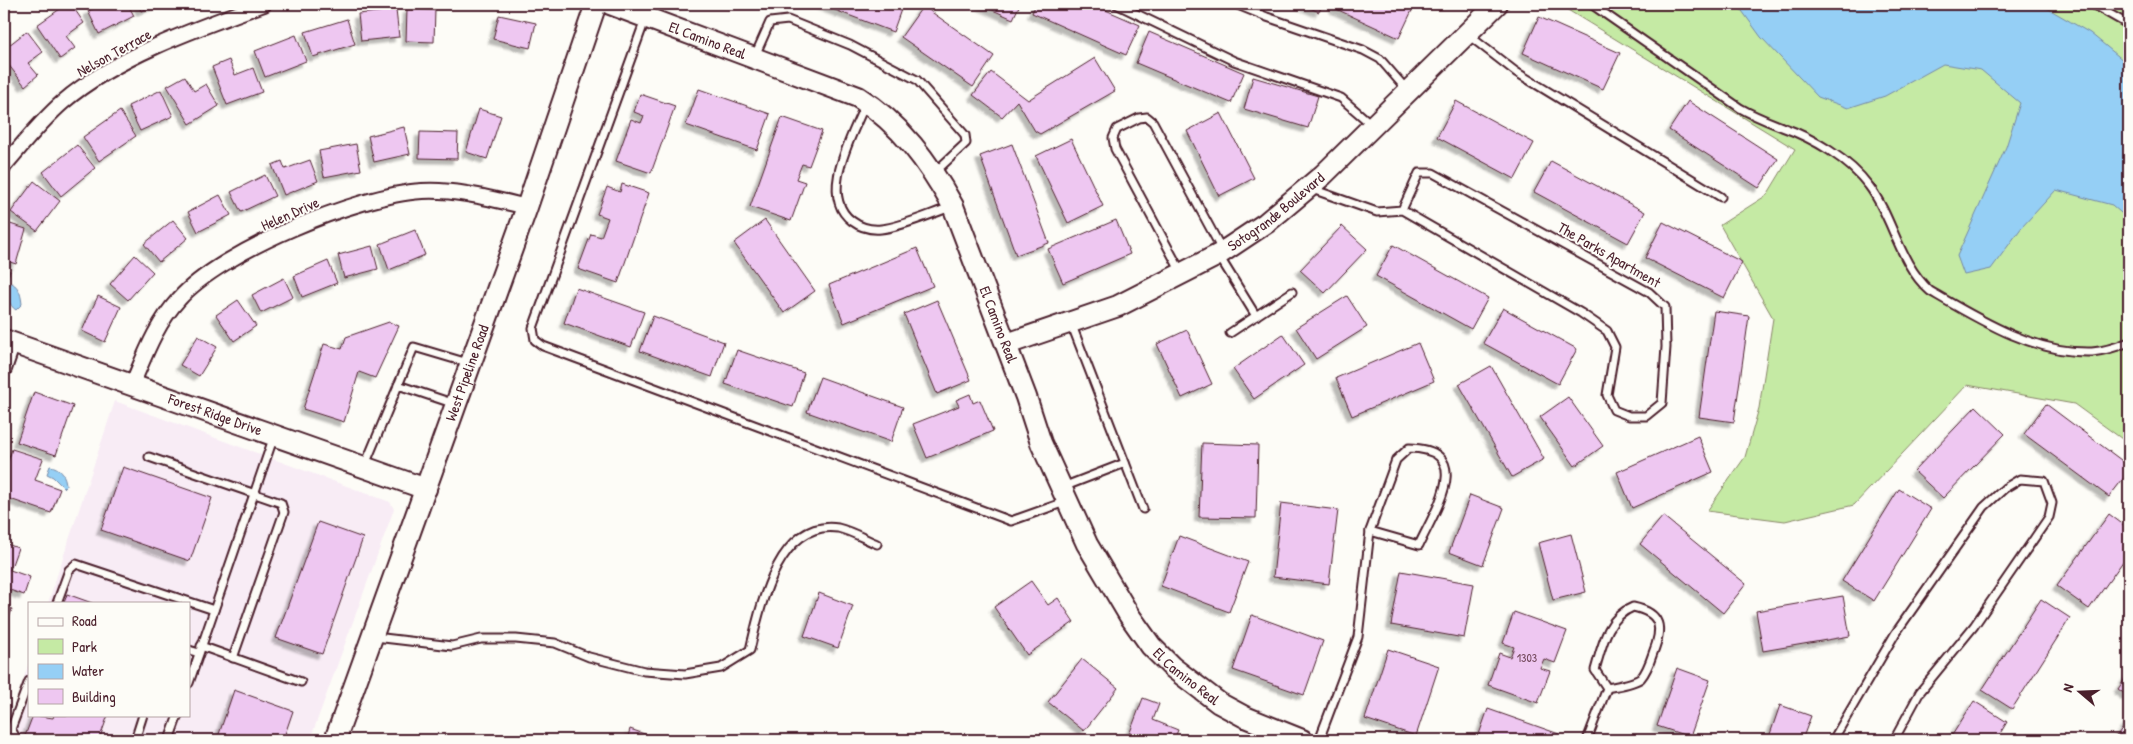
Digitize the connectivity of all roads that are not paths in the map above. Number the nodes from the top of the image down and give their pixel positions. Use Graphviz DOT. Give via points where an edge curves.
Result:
graph roads {
  1 [pos="264,4"];
  2 [pos="596,4"];
  3 [pos="610,4"];
  4 [pos="1116,4"];
  5 [pos="1235,4"];
  6 [pos="1497,4"];
  7 [pos="1591,4"];
  8 [pos="2092,4"];
  9 [pos="646,17"];
  10 [pos="2129,25"];
  11 [pos="1467,34"];
  12 [pos="754,58"];
  13 [pos="1409,92"];
  14 [pos="866,102"];
  15 [pos="1374,126"];
  16 [pos="4,166"];
  17 [pos="934,173"];
  18 [pos="1308,187"];
  19 [pos="1721,197"];
  20 [pos="953,206"];
  21 [pos="527,207"];
  22 [pos="1402,210"];
  23 [pos="1220,253"];
  24 [pos="1182,275"];
  25 [pos="1292,292"];
  26 [pos="1256,316"];
  27 [pos="1071,323"];
  28 [pos="1230,333"];
  29 [pos="8,342"];
  30 [pos="2129,342"];
  31 [pos="1007,344"];
  32 [pos="471,364"];
  33 [pos="4,370"];
  34 [pos="132,385"];
  35 [pos="398,385"];
  36 [pos="456,404"];
  37 [pos="274,435"];
  38 [pos="149,457"];
  39 [pos="1125,462"];
  40 [pos="364,467"];
  41 [pos="426,489"];
  42 [pos="254,493"];
  43 [pos="1064,494"];
  44 [pos="1143,509"];
  45 [pos="1370,531"];
  46 [pos="877,544"];
  47 [pos="57,602"];
  48 [pos="190,602"];
  49 [pos="190,602"];
  50 [pos="214,610"];
  51 [pos="374,636"];
  52 [pos="190,650"];
  53 [pos="200,650"];
  54 [pos="233,658"];
  55 [pos="190,680"];
  56 [pos="301,682"];
  57 [pos="28,683"];
  58 [pos="1607,688"];
  59 [pos="143,716"];
  60 [pos="178,716"];
  61 [pos="17,740"];
  62 [pos="135,740"];
  63 [pos="169,740"];
  64 [pos="335,740"];
  65 [pos="1302,740"];
  66 [pos="1319,740"];
  67 [pos="1587,740"];
  68 [pos="1832,740"];
  69 [pos="1894,740"];
  1 -- 16 [label="street, Nelson Terrace" via="193,30 95,80 44,120"];
  2 -- 21 [label="street, West Pipeline Road"];
  3 -- 9 [label="street, El Camino Real"];
  4 -- 15 [label="lane" via="1234,61 1341,98"];
  5 -- 13 [label="lane" via="1371,54 1380,59"];
  6 -- 11 [label="street, Sotogrande Boulevard"];
  7 -- 30 [label="lane" via="1740,108 1820,145 1844,161 1869,185 1884,210 1906,262 1930,291 2016,336 2036,343 2094,352"];
  8 -- 10 [label="lane"];
  9 -- 12 [label="street, El Camino Real"];
  9 -- 43 [label="lane" via="533,328 536,340 543,346 1012,521"];
  11 -- 13 [label="street, Sotogrande Boulevard"];
  11 -- 19 [label="lane" via="1516,72"];
  12 -- 14 [label="street, El Camino Real"];
  12 -- 17 [label="lane" via="770,22 788,20 850,45 917,80 965,135 966,143"];
  13 -- 15 [label="street, Sotogrande Boulevard"];
  14 -- 17 [label="street, El Camino Real" via="902,131"];
  14 -- 20 [label="lane" via="838,173 837,202 841,210 859,226 882,229"];
  15 -- 18 [label="street, Sotogrande Boulevard"];
  17 -- 20 [label="street, El Camino Real"];
  18 -- 22 [label="lane" via="1377,212"];
  18 -- 23 [label="street, Sotogrande Boulevard" via="1266,224"];
  20 -- 31 [label="street, El Camino Real"];
  21 -- 32 [label="street, West Pipeline Road"];
  21 -- 34 [label="street, Helen Drive" via="482,196 423,191 386,196 313,219 226,261 187,291 166,314 151,339"];
  22 -- 22 [label="lane, The Parks Apartment" via="1607,331 1615,347 1607,395 1614,410 1629,416 1646,416 1662,403 1665,307 1649,292 1433,173 1418,173"];
  23 -- 24 [label="street, Sotogrande Boulevard"];
  23 -- 24 [label="lane" via="1153,122 1147,117 1139,118 1116,129 1113,138 1115,149"];
  23 -- 26 [label="lane"];
  24 -- 27 [label="street, Sotogrande Boulevard" via="1118,306"];
  25 -- 26 [label="lane"];
  26 -- 28 [label="lane"];
  27 -- 31 [label="street, Sotogrande Boulevard"];
  27 -- 39 [label="lane"];
  29 -- 33 [label="street"];
  29 -- 34 [label="street, Forest Ridge Drive"];
  31 -- 43 [label="street, El Camino Real" via="1041,443"];
  32 -- 35 [label="lane" via="414,347"];
  32 -- 36 [label="street, West Pipeline Road"];
  34 -- 37 [label="street, Forest Ridge Drive"];
  35 -- 36 [label="lane"];
  35 -- 40 [label="lane"];
  36 -- 41 [label="street, West Pipeline Road"];
  37 -- 40 [label="street, Forest Ridge Drive"];
  37 -- 42 [label="lane"];
  38 -- 42 [label="lane"];
  39 -- 43 [label="lane"];
  39 -- 44 [label="lane"];
  40 -- 41 [label="street, Forest Ridge Drive"];
  41 -- 51 [label="street, West Pipeline Road"];
  42 -- 50 [label="lane"];
  42 -- 54 [label="lane" via="281,503 284,512"];
  43 -- 65 [label="street, El Camino Real" via="1087,544 1129,616 1151,646 1172,667 1219,703"];
  45 -- 45 [label="lane" via="1393,465 1403,451 1418,449 1440,458 1446,466 1447,476 1442,497 1419,545"];
  45 -- 66 [label="lane" via="1358,637"];
  46 -- 51 [label="lane" via="838,528 812,531 788,548 770,578 750,650 721,668 685,674 644,671 589,657 555,643 481,639 452,646"];
  47 -- 48 [label="lane" via="69,570 76,564"];
  49 -- 50 [label="lane"];
  50 -- 53 [label="lane"];
  51 -- 64 [label="street, West Pipeline Road"];
  52 -- 53 [label="lane"];
  53 -- 54 [label="lane"];
  53 -- 55 [label="lane"];
  54 -- 56 [label="lane"];
  57 -- 61 [label="lane" via="11,729"];
  58 -- 58 [label="lane" via="1595,670 1615,617 1633,607 1645,610 1655,616 1659,626 1659,638 1648,667 1640,679"];
  58 -- 67 [label="lane"];
  59 -- 62 [label="lane"];
  60 -- 63 [label="lane"];
  68 -- 69 [label="lane" via="1895,634 1984,507 2004,488 2020,479 2044,482 2052,503 2049,517 1974,626 1920,692"];
}
